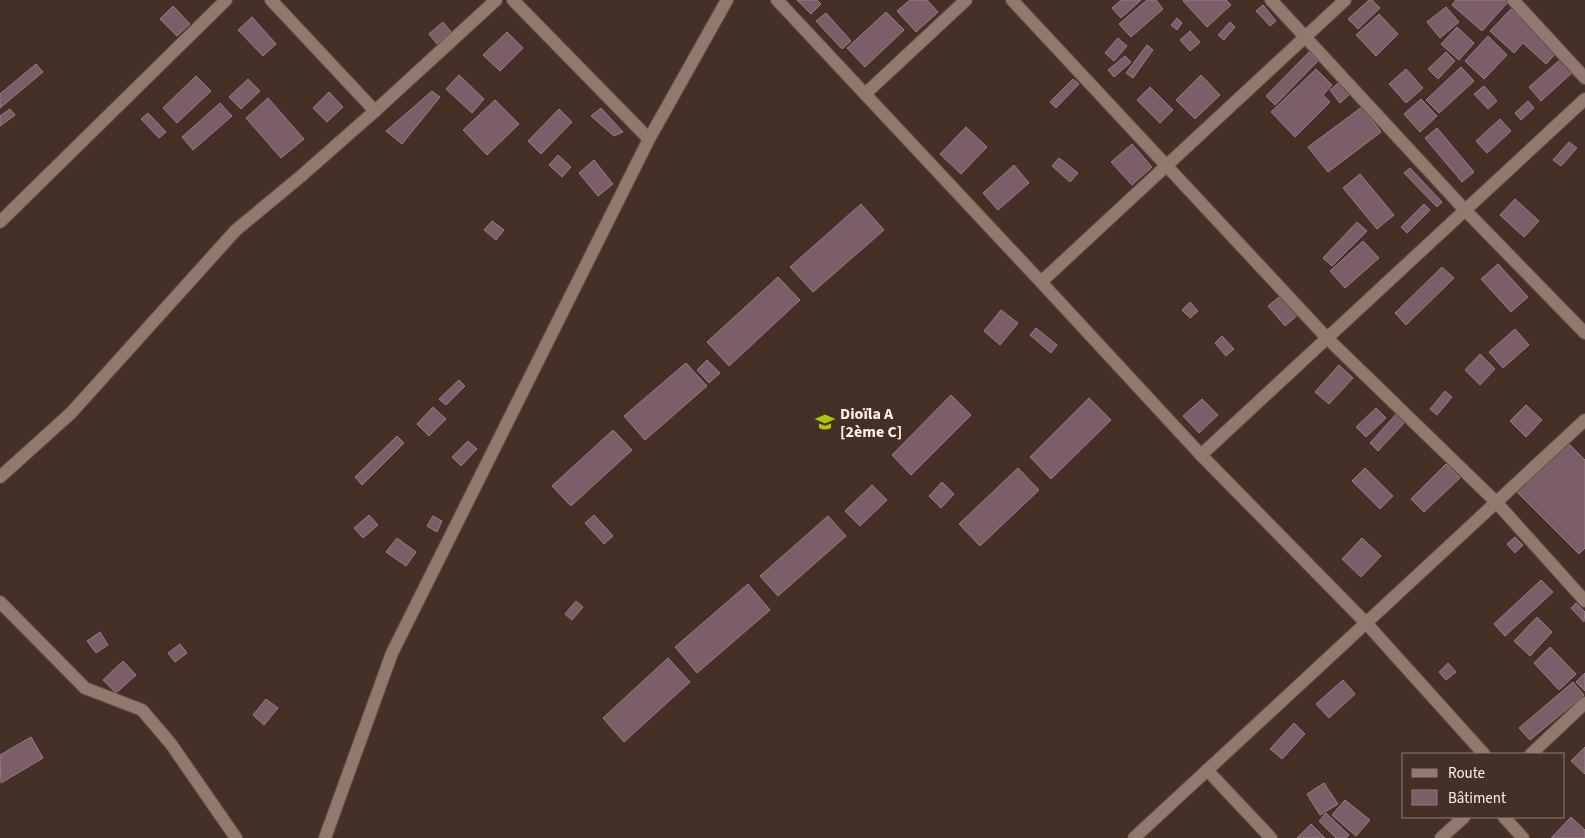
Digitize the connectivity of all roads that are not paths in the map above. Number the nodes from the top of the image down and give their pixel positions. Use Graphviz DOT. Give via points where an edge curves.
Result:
graph roads {
  1 [pos="226,0"];
  2 [pos="271,0"];
  3 [pos="496,0"];
  4 [pos="513,0"];
  5 [pos="727,0"];
  6 [pos="777,0"];
  7 [pos="966,0"];
  8 [pos="1012,0"];
  9 [pos="1271,0"];
  10 [pos="1345,0"];
  11 [pos="1513,0"];
  12 [pos="1305,37"];
  13 [pos="1585,78"];
  14 [pos="865,94"];
  15 [pos="1585,99"];
  16 [pos="375,111"];
  17 [pos="649,139"];
  18 [pos="1167,165"];
  19 [pos="1465,210"];
  20 [pos="0,222"];
  21 [pos="1041,282"];
  22 [pos="1585,333"];
  23 [pos="1327,338"];
  24 [pos="1585,420"];
  25 [pos="1201,455"];
  26 [pos="0,478"];
  27 [pos="1496,502"];
  28 [pos="1585,601"];
  29 [pos="0,602"];
  30 [pos="1366,623"];
  31 [pos="1585,703"];
  32 [pos="1483,753"];
  33 [pos="1531,753"];
  34 [pos="1207,770"];
  35 [pos="1463,818"];
  36 [pos="1505,818"];
  37 [pos="236,838"];
  38 [pos="325,838"];
  39 [pos="1134,838"];
  40 [pos="1270,838"];
  41 [pos="1441,838"];
  42 [pos="1524,838"];
  1 -- 20 [label="street"];
  2 -- 16 [label="street"];
  3 -- 16 [label="street"];
  4 -- 17 [label="street"];
  5 -- 17 [label="street"];
  6 -- 14 [label="street"];
  7 -- 14 [label="street"];
  8 -- 18 [label="street"];
  9 -- 12 [label="street"];
  10 -- 12 [label="street"];
  11 -- 13 [label="street"];
  12 -- 18 [label="street"];
  12 -- 19 [label="street"];
  14 -- 21 [label="street"];
  15 -- 19 [label="street"];
  16 -- 26 [label="street" via="236,230 71,413"];
  17 -- 38 [label="street" via="392,654"];
  18 -- 21 [label="street"];
  18 -- 23 [label="street"];
  19 -- 22 [label="street"];
  19 -- 23 [label="street"];
  21 -- 25 [label="street"];
  23 -- 25 [label="street"];
  23 -- 27 [label="street"];
  24 -- 27 [label="street"];
  25 -- 30 [label="street"];
  27 -- 28 [label="street"];
  27 -- 30 [label="street"];
  29 -- 37 [label="street" via="85,688 142,710 171,744"];
  30 -- 32 [label="street"];
  30 -- 34 [label="street"];
  31 -- 33 [label="street"];
  34 -- 39 [label="street"];
  34 -- 40 [label="street"];
  35 -- 41 [label="street"];
  36 -- 42 [label="street"];
}
